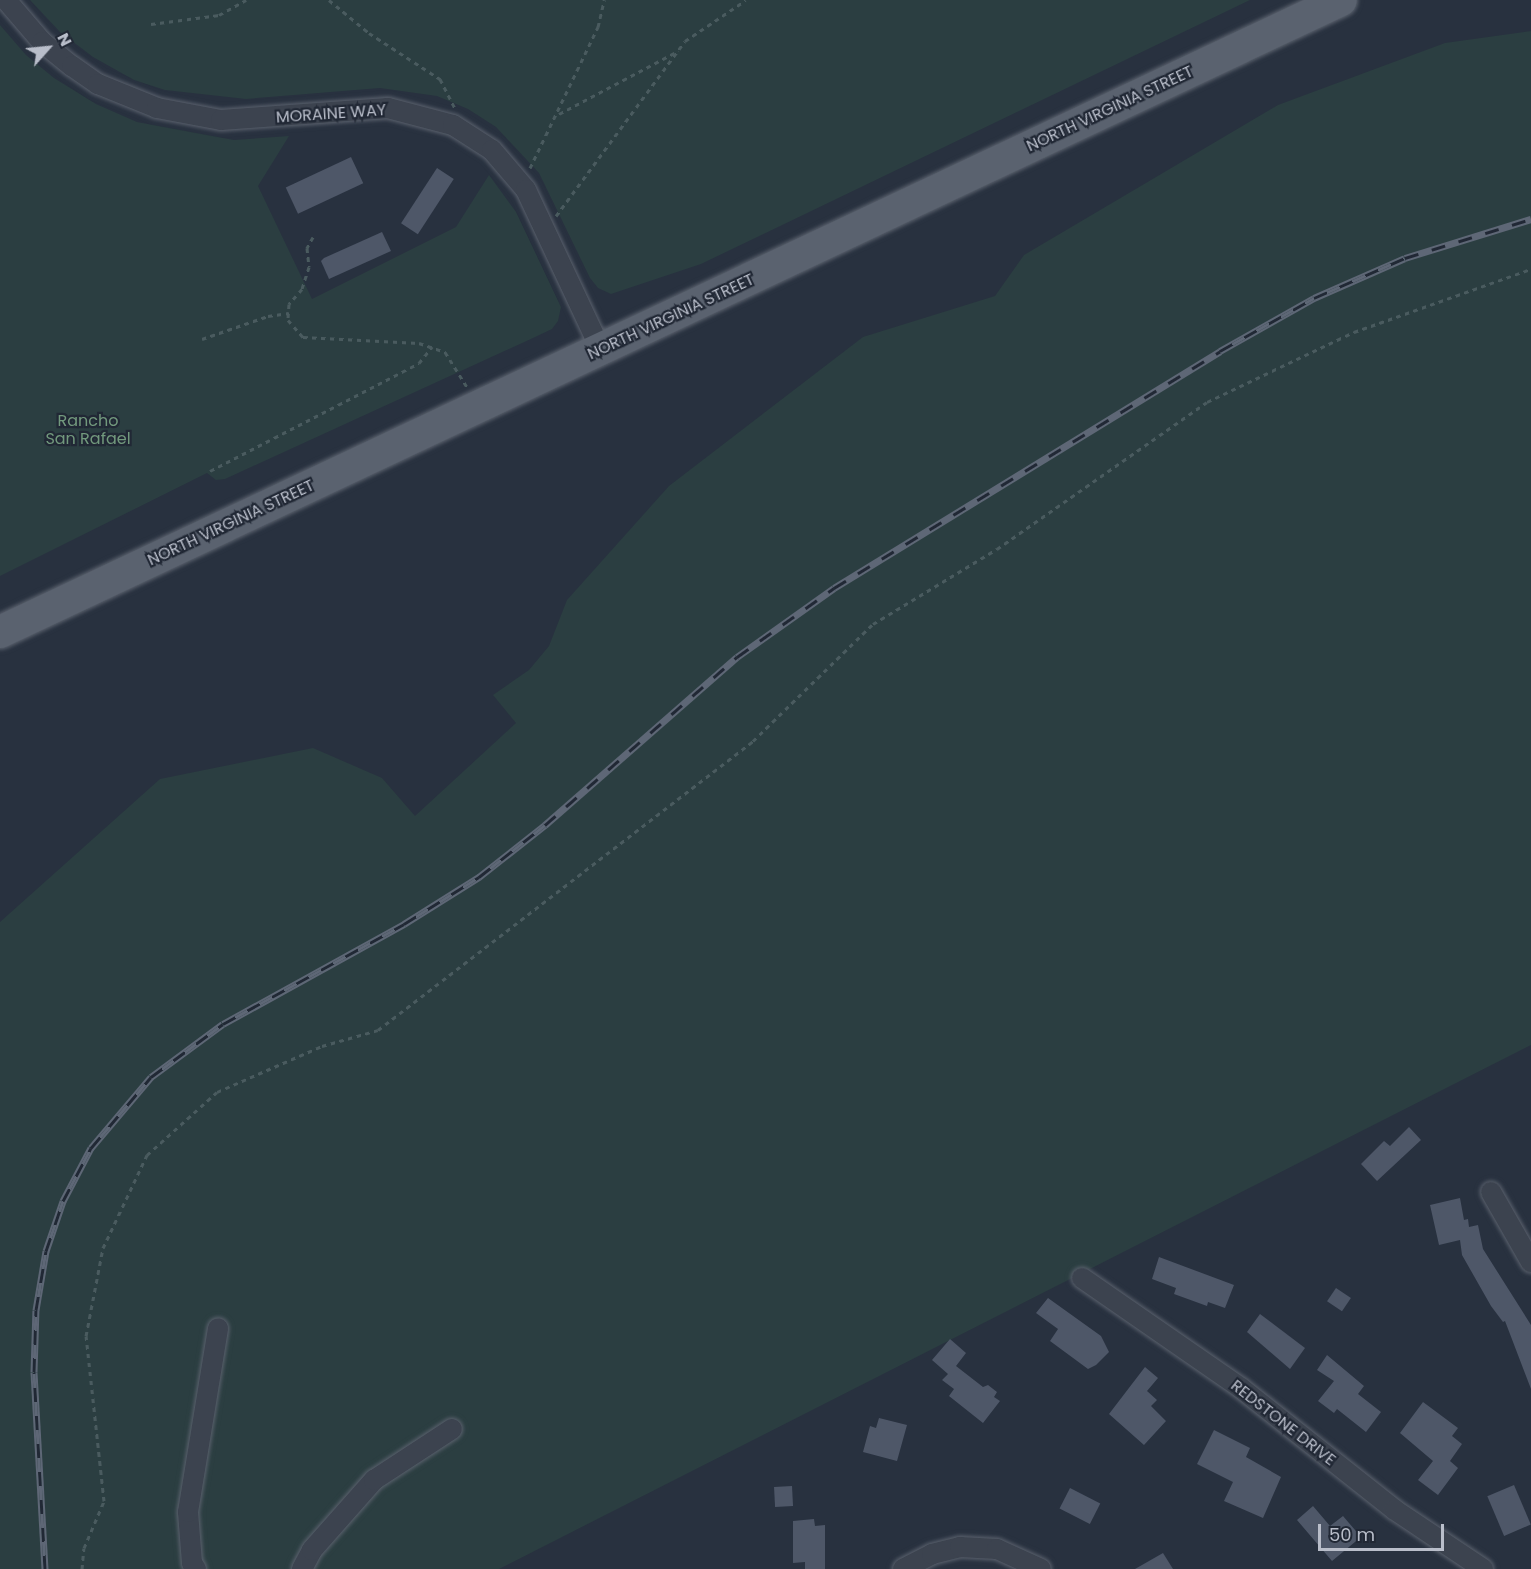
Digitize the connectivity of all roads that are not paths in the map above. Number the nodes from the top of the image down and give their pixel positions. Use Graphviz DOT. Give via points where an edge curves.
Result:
graph roads {
  1 [pos="6,0"];
  2 [pos="1341,0"];
  3 [pos="601,350"];
  4 [pos="0,632"];
  5 [pos="1491,1192"];
  6 [pos="1531,1262"];
  7 [pos="1082,1278"];
  8 [pos="218,1328"];
  9 [pos="452,1430"];
  10 [pos="196,1569"];
  11 [pos="302,1569"];
  12 [pos="903,1569"];
  13 [pos="1041,1569"];
  14 [pos="1483,1569"];
  1 -- 3 [label="street, MORAINE WAY" via="42,42 72,66 98,84 157,108 221,120 388,108 448,123 492,150 518,180 546,230"];
  2 -- 3 [label="main road, NORTH VIRGINIA STREET"];
  3 -- 4 [label="main road, NORTH VIRGINIA STREET"];
  5 -- 6 [label="street"];
  7 -- 14 [label="street, REDSTONE DRIVE" via="1241,1388 1395,1510"];
  8 -- 10 [label="street" via="188,1512 192,1563"];
  9 -- 11 [label="street" via="374,1479 312,1550"];
  12 -- 13 [label="street" via="932,1554 960,1547 997,1549"];
}
